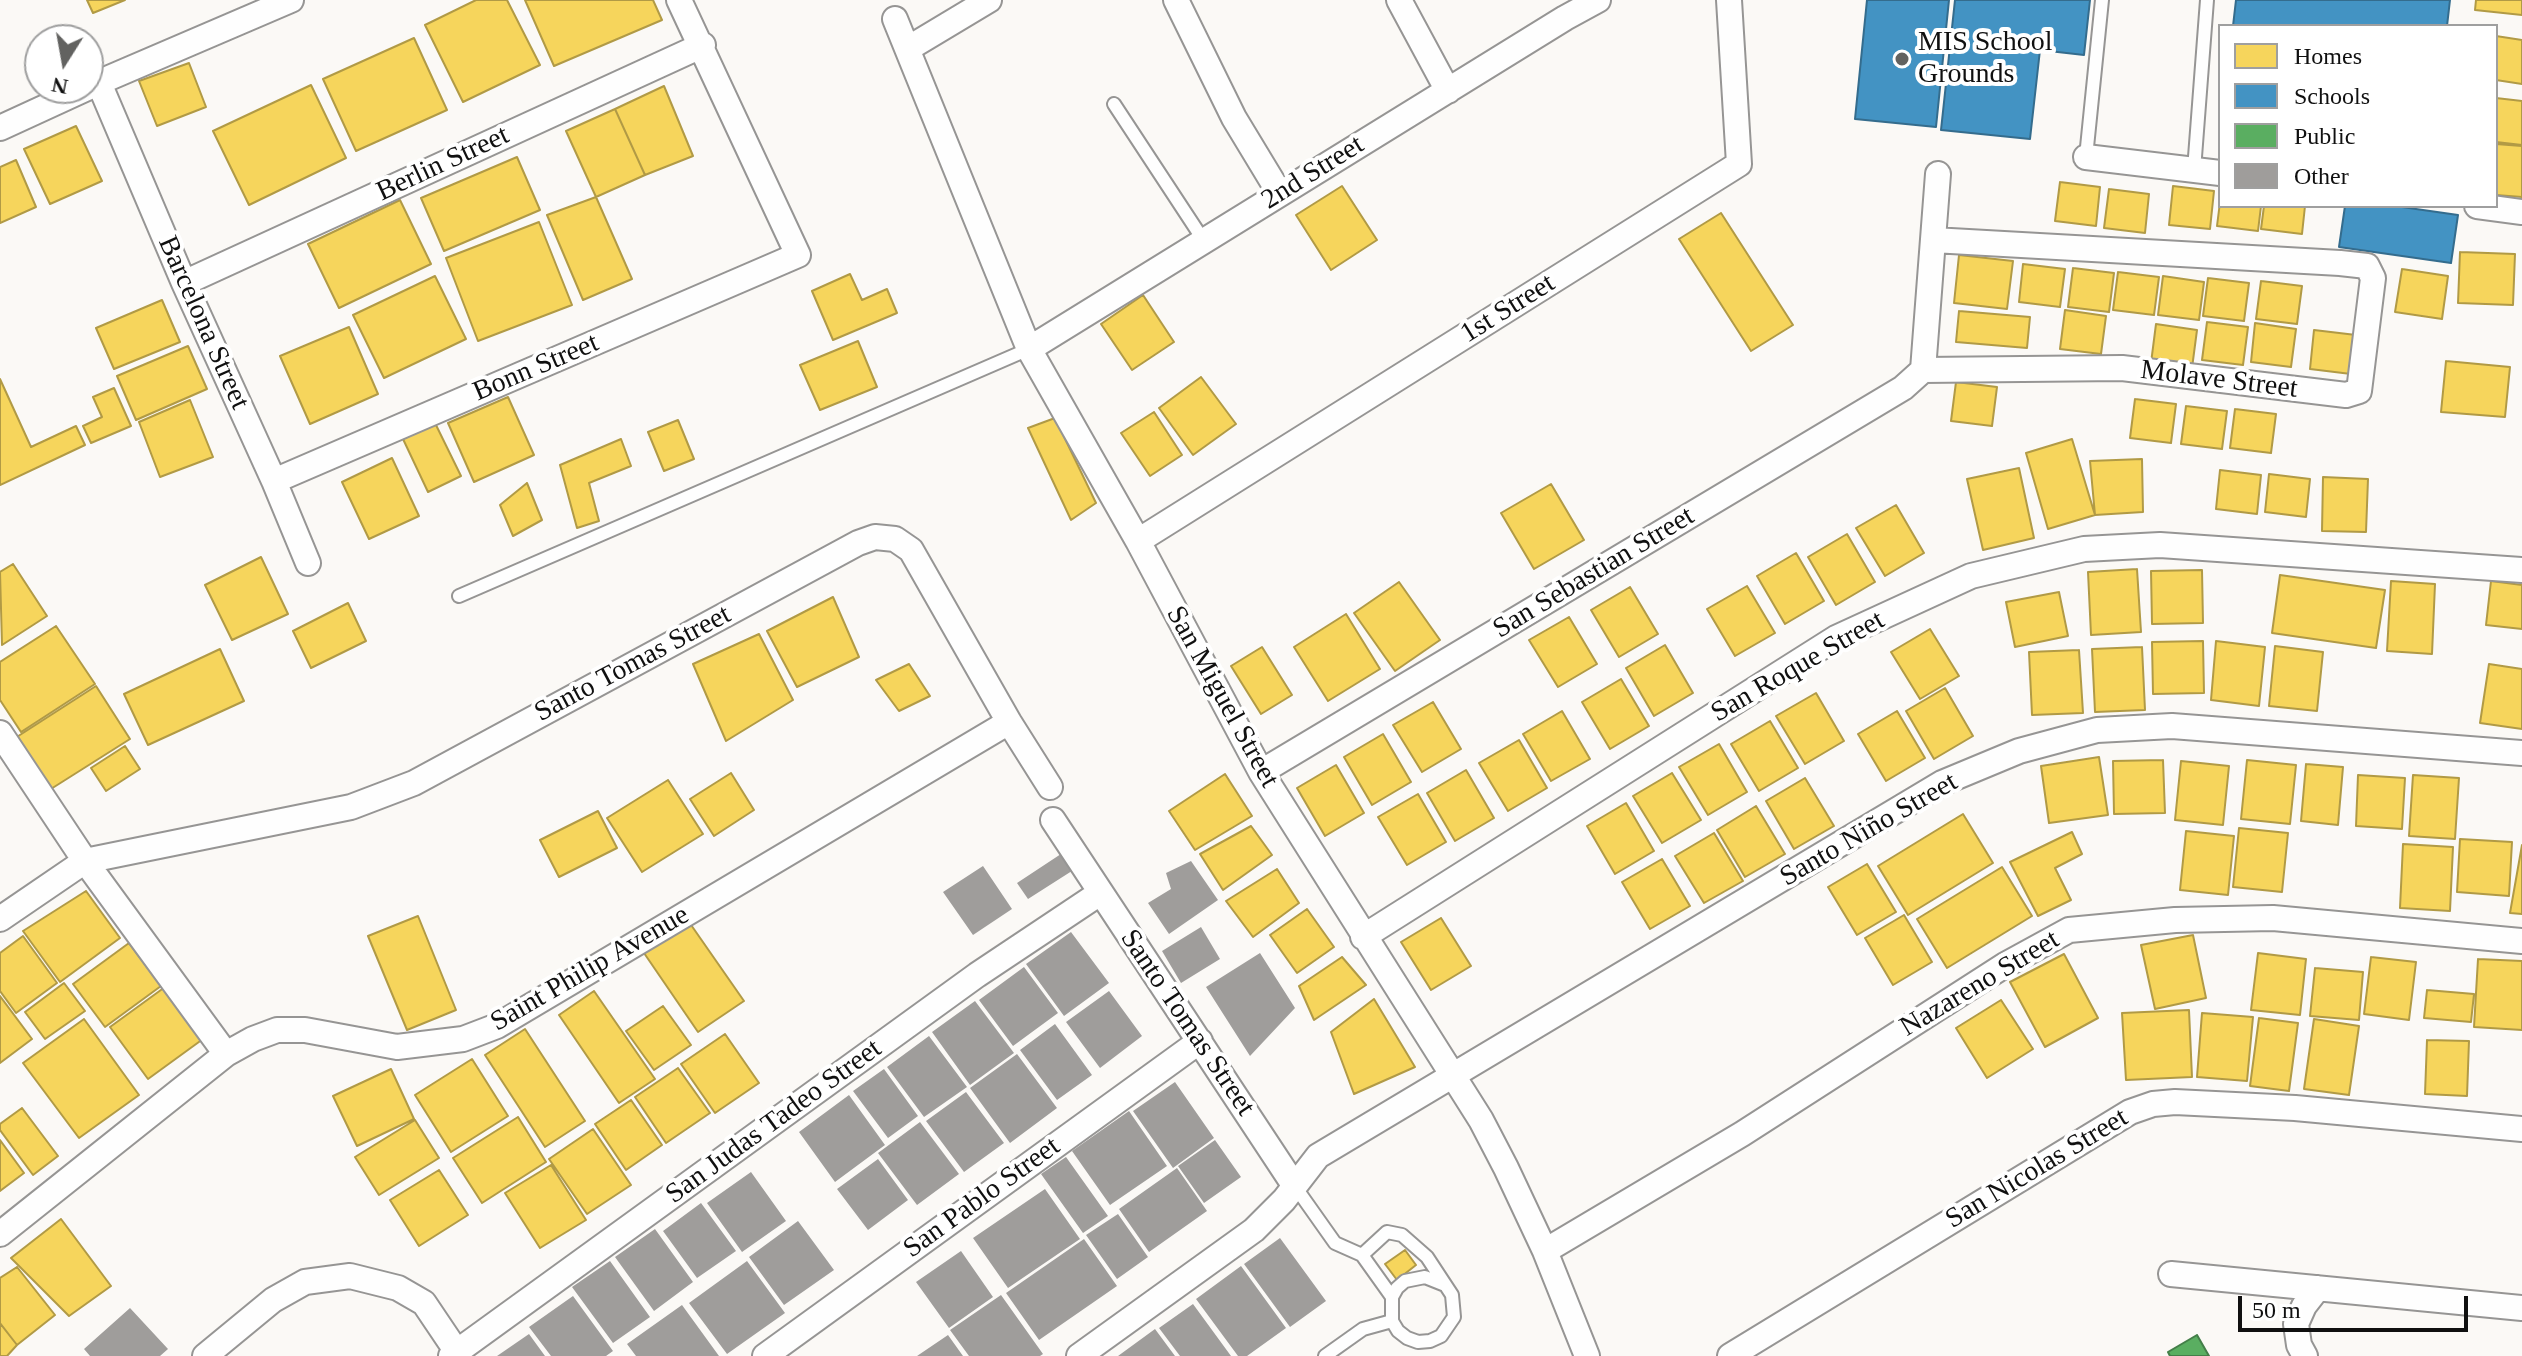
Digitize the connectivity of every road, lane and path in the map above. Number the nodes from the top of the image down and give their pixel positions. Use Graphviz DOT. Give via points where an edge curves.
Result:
graph roads {
  1 [pos="291,0"];
  2 [pos="679,0"];
  3 [pos="1176,0"];
  4 [pos="1399,0"];
  5 [pos="1598,0"];
  6 [pos="1729,0"];
  7 [pos="2102,0"];
  8 [pos="2207,0"];
  9 [pos="986,1"];
  10 [pos="1564,9"];
  11 [pos="895,19"];
  12 [pos="703,45"];
  13 [pos="909,48"];
  14 [pos="104,80"];
  15 [pos="1448,91"];
  16 [pos="52,104"];
  17 [pos="99,104"];
  18 [pos="1114,104"];
  19 [pos="0,128"];
  20 [pos="2086,157"];
  21 [pos="2194,170"];
  22 [pos="2218,173"];
  23 [pos="1938,174"];
  24 [pos="1280,194"];
  25 [pos="2492,208"];
  26 [pos="2522,212"];
  27 [pos="1933,240"];
  28 [pos="1204,241"];
  29 [pos="184,283"];
  30 [pos="1029,349"];
  31 [pos="1923,370"];
  32 [pos="274,481"];
  33 [pos="1138,541"];
  34 [pos="308,563"];
  35 [pos="2522,570"];
  36 [pos="459,596"];
  37 [pos="1009,722"];
  38 [pos="0,733"];
  39 [pos="2522,753"];
  40 [pos="1261,772"];
  41 [pos="1050,787"];
  42 [pos="1053,820"];
  43 [pos="85,861"];
  44 [pos="1100,893"];
  45 [pos="0,919"];
  46 [pos="1363,937"];
  47 [pos="2522,941"];
  48 [pos="1200,1041"];
  49 [pos="226,1054"];
  50 [pos="1454,1077"];
  51 [pos="2522,1129"];
  52 [pos="1294,1185"];
  53 [pos="0,1234"];
  54 [pos="1545,1251"];
  55 [pos="1362,1255"];
  56 [pos="2171,1274"];
  57 [pos="1445,1285"];
  58 [pos="2318,1288"];
  59 [pos="1392,1297"];
  60 [pos="2522,1308"];
  61 [pos="1392,1321"];
  62 [pos="454,1354"];
  63 [pos="205,1356"];
  64 [pos="765,1356"];
  65 [pos="1079,1356"];
  66 [pos="1325,1356"];
  67 [pos="1587,1356"];
  68 [pos="1730,1356"];
  69 [pos="2305,1356"];
  1 -- 14 [label="street"];
  2 -- 12 [label="street"];
  3 -- 24 [label="street" via="1234,118"];
  4 -- 15 [label="street"];
  5 -- 10 [label="street, 2nd Street"];
  6 -- 33 [label="street, 1st Street" via="1739,164"];
  7 -- 20 [label="lane"];
  8 -- 21 [label="lane"];
  9 -- 13 [label="street"];
  10 -- 15 [label="street, 2nd Street"];
  11 -- 13 [label="street, San Miguel Street"];
  12 -- 29 [label="street, Berlin Street"];
  12 -- 32 [label="street, Bonn Street" via="798,255"];
  13 -- 30 [label="street, San Miguel Street"];
  15 -- 24 [label="street, 2nd Street"];
  16 -- 19 [label="street"];
  17 -- 29 [label="street, Barcelona Street"];
  18 -- 28 [label="lane"];
  20 -- 21 [label="street"];
  21 -- 22 [label="street"];
  23 -- 27 [label="street"];
  24 -- 28 [label="street, 2nd Street"];
  25 -- 26 [label="street"];
  27 -- 31 [label="street"];
  27 -- 31 [label="street, Molave Street" via="2340,263 2367,266 2373,278 2359,391 2346,395 2122,368"];
  28 -- 30 [label="street, 2nd Street"];
  29 -- 32 [label="street, Barcelona Street"];
  30 -- 33 [label="street, San Miguel Street"];
  30 -- 36 [label="lane"];
  31 -- 40 [label="street, San Sebastian Street" via="1903,388"];
  32 -- 34 [label="street, Barcelona Street"];
  33 -- 40 [label="street, San Miguel Street"];
  35 -- 46 [label="street, San Roque Street" via="2160,545 2084,549 1971,576 1836,638"];
  37 -- 41 [label="street, Santo Tomas Street"];
  37 -- 43 [label="street, Santo Tomas Street" via="911,550 895,539 875,537 414,783 351,807"];
  37 -- 49 [label="street, Saint Philip Avenue" via="497,1026 463,1039 397,1047 277,1030"];
  38 -- 43 [label="street"];
  39 -- 50 [label="street, Santo Niño Street" via="2172,726 2097,730 2019,751 1942,783"];
  40 -- 46 [label="street, San Miguel Street"];
  42 -- 44 [label="street, Santo Tomas Street"];
  43 -- 45 [label="street"];
  43 -- 49 [label="street"];
  44 -- 48 [label="street, Santo Tomas Street"];
  44 -- 62 [label="street, San Judas Tadeo Street" via="977,975"];
  46 -- 50 [label="street, San Miguel Street"];
  47 -- 54 [label="street, Nazareno Street" via="2273,918 2069,930"];
  48 -- 52 [label="street, Santo Tomas Street"];
  48 -- 64 [label="street, San Pablo Street"];
  49 -- 53 [label="street, Saint Philip Avenue"];
  50 -- 52 [label="street, Santo Niño Street" via="1318,1156"];
  50 -- 54 [label="street, San Miguel Street"];
  51 -- 68 [label="street, San Nicolas Street" via="2295,1108 2153,1104 2117,1119"];
  52 -- 55 [label="lane" via="1335,1243"];
  52 -- 65 [label="street, Santo Niño Street" via="1254,1230"];
  54 -- 67 [label="street, San Miguel Street"];
  55 -- 57 [label="lane" via="1387,1232 1402,1235 1427,1257"];
  55 -- 59 [label="lane"];
  56 -- 58 [label="street"];
  57 -- 59 [label="lane" via="1415,1278 1405,1281"];
  57 -- 61 [label="lane" via="1452,1295 1454,1317 1441,1336 1418,1342 1398,1331"];
  58 -- 60 [label="street"];
  58 -- 69 [label="street" via="2296,1324"];
  59 -- 61 [label="lane"];
  61 -- 66 [label="lane" via="1363,1329"];
  62 -- 63 [label="street" via="424,1303 398,1288 350,1276 305,1282 273,1300"];
}
